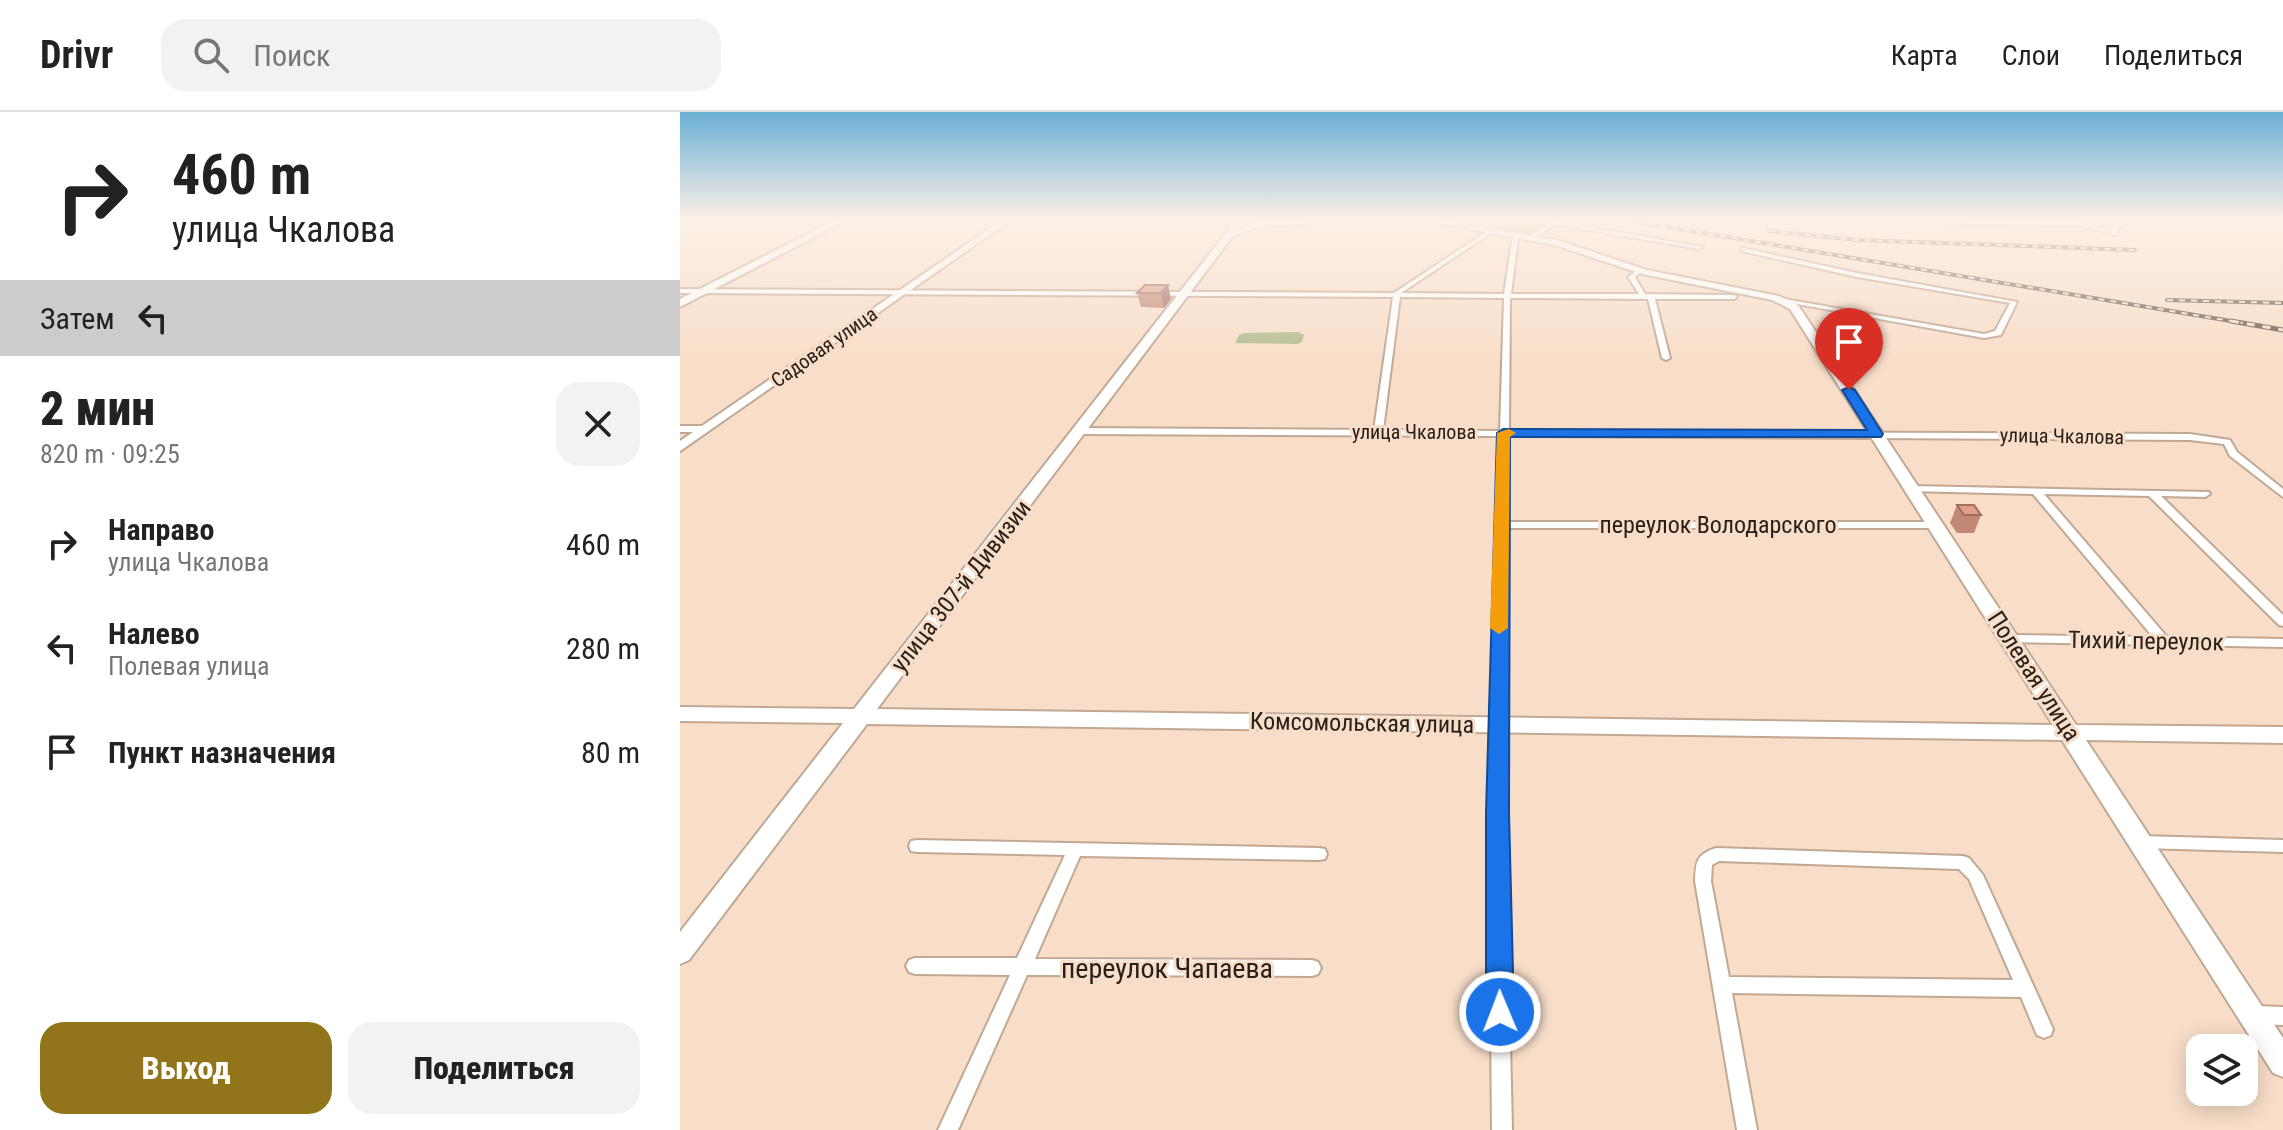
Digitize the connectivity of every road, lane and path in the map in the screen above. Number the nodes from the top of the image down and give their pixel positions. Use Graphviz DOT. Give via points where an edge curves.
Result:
graph roads {
  1 [pos="750,268"];
  2 [pos="939,268"];
  3 [pos="1204,268"];
  4 [pos="1432,268"];
  5 [pos="1511,268"];
  6 [pos="1633,268"];
  7 [pos="1823,268"];
  8 [pos="1640,270"];
  9 [pos="680,291"];
  10 [pos="704,291"];
  11 [pos="902,293"];
  12 [pos="1184,294"];
  13 [pos="1397,295"];
  14 [pos="1507,296"];
  15 [pos="1647,296"];
  16 [pos="1734,297"];
  17 [pos="680,304"];
  18 [pos="1803,306"];
  19 [pos="1666,358"];
  20 [pos="680,429"];
  21 [pos="705,429"];
  22 [pos="1080,431"];
  23 [pos="1378,432"];
  24 [pos="1503,433"];
  25 [pos="1876,434"];
  26 [pos="680,447"];
  27 [pos="1911,489"];
  28 [pos="2036,491"];
  29 [pos="2152,493"];
  30 [pos="2205,494"];
  31 [pos="2283,494"];
  32 [pos="1502,525"];
  33 [pos="1934,525"];
  34 [pos="2283,622"];
  35 [pos="2009,639"];
  36 [pos="2163,641"];
  37 [pos="2283,643"];
  38 [pos="680,714"];
  39 [pos="860,717"];
  40 [pos="1498,725"];
  41 [pos="2071,733"];
  42 [pos="2283,735"];
  43 [pos="2141,842"];
  44 [pos="917,846"];
  45 [pos="2283,846"];
  46 [pos="1075,850"];
  47 [pos="1319,854"];
  48 [pos="680,952"];
  49 [pos="915,966"];
  50 [pos="1021,968"];
  51 [pos="1312,968"];
  52 [pos="1721,985"];
  53 [pos="2026,989"];
  54 [pos="2252,1014"];
  55 [pos="2283,1016"];
  56 [pos="2044,1029"];
  57 [pos="2283,1063"];
  58 [pos="948,1130"];
  59 [pos="1502,1130"];
  60 [pos="1747,1130"];
  1 -- 10 [label="main road"];
  2 -- 11 [label="street, Садовая улица"];
  3 -- 12 [label="street, улица 307-й Дивизии"];
  4 -- 13 [label="street"];
  5 -- 14 [label="street"];
  6 -- 8 [label="street, Полевая улица"];
  7 -- 18 [label="street" via="2014,302 1998,333 1984,336"];
  8 -- 15 [label="street" via="1631,277"];
  8 -- 18 [label="street, Полевая улица"];
  9 -- 10 [label="street"];
  10 -- 11 [label="street"];
  10 -- 17 [label="main road"];
  11 -- 12 [label="street"];
  11 -- 21 [label="street, Садовая улица"];
  12 -- 13 [label="street"];
  12 -- 22 [label="street, улица 307-й Дивизии"];
  13 -- 14 [label="street"];
  13 -- 23 [label="street"];
  14 -- 15 [label="street"];
  14 -- 24 [label="street"];
  15 -- 16 [label="street"];
  15 -- 19 [label="street"];
  18 -- 25 [label="street, Полевая улица"];
  20 -- 21 [label="street"];
  21 -- 26 [label="street, Садовая улица"];
  22 -- 23 [label="street, улица Чкалова"];
  22 -- 39 [label="street, улица 307-й Дивизии"];
  23 -- 24 [label="street, улица Чкалова"];
  24 -- 25 [label="street, улица Чкалова"];
  24 -- 32 [label="street"];
  25 -- 27 [label="street, Полевая улица"];
  25 -- 31 [label="street, улица Чкалова" via="2227,442 2233,454"];
  27 -- 28 [label="street"];
  27 -- 33 [label="street, Полевая улица"];
  28 -- 29 [label="street"];
  28 -- 36 [label="street"];
  29 -- 30 [label="street"];
  29 -- 34 [label="street"];
  32 -- 33 [label="street, переулок Володарского"];
  32 -- 40 [label="street"];
  33 -- 35 [label="street, Полевая улица"];
  35 -- 36 [label="street, Тихий переулок"];
  35 -- 41 [label="street, Полевая улица"];
  36 -- 37 [label="street, Тихий переулок"];
  38 -- 39 [label="street, Комсомольская улица"];
  39 -- 40 [label="street, Комсомольская улица"];
  39 -- 48 [label="street, улица 307-й Дивизии"];
  40 -- 41 [label="street, Комсомольская улица"];
  40 -- 59 [label="street"];
  41 -- 42 [label="street, Комсомольская улица"];
  41 -- 43 [label="street, Полевая улица"];
  43 -- 45 [label="street"];
  43 -- 54 [label="street, Полевая улица"];
  44 -- 46 [label="street"];
  46 -- 47 [label="street"];
  46 -- 50 [label="street, переулок Чапаева"];
  49 -- 50 [label="street, переулок Чапаева"];
  50 -- 51 [label="street, переулок Чапаева"];
  50 -- 58 [label="street, переулок Чапаева"];
  52 -- 53 [label="street"];
  52 -- 53 [label="street" via="1702,869 1708,857 1726,853 1963,863 1975,875"];
  52 -- 60 [label="street"];
  53 -- 56 [label="street"];
  54 -- 55 [label="street"];
  54 -- 57 [label="street, Полевая улица"];
}
